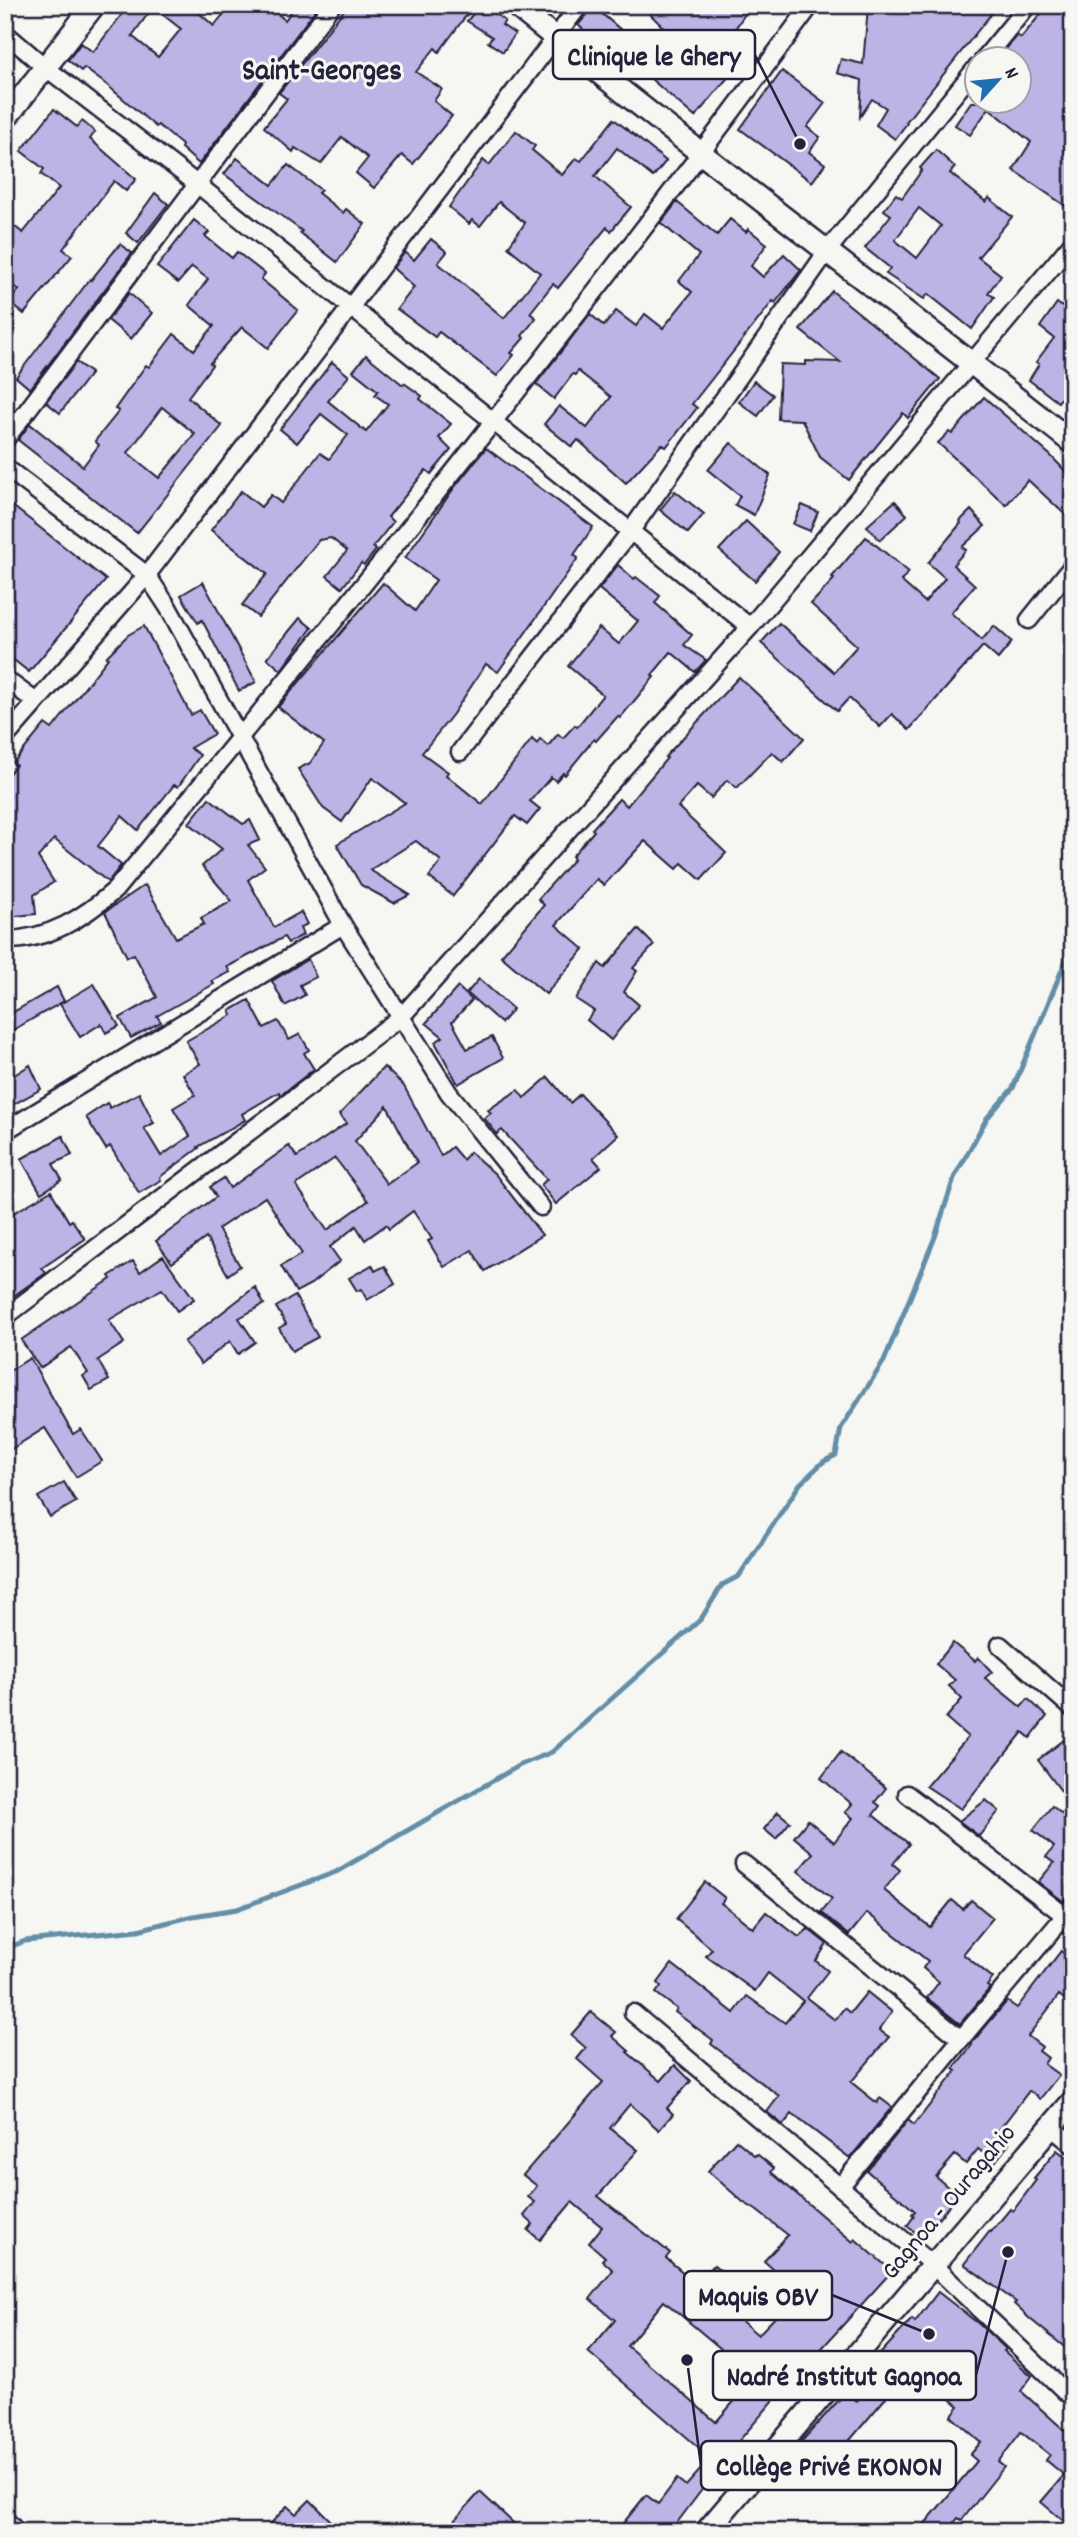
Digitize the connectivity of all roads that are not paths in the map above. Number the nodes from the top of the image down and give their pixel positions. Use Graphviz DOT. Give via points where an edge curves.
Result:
graph roads {
  1 [pos="94,5"];
  2 [pos="332,5"];
  3 [pos="515,5"];
  4 [pos="580,5"];
  5 [pos="811,5"];
  6 [pos="1028,5"];
  7 [pos="5,33"];
  8 [pos="555,38"];
  9 [pos="995,46"];
  10 [pos="46,68"];
  11 [pos="962,85"];
  12 [pos="5,119"];
  13 [pos="701,155"];
  14 [pos="197,184"];
  15 [pos="1073,242"];
  16 [pos="828,250"];
  17 [pos="349,308"];
  18 [pos="973,364"];
  19 [pos="492,422"];
  20 [pos="5,440"];
  21 [pos="1073,443"];
  22 [pos="5,467"];
  23 [pos="630,531"];
  24 [pos="1073,565"];
  25 [pos="147,575"];
  26 [pos="1029,620"];
  27 [pos="750,627"];
  28 [pos="5,679"];
  29 [pos="35,701"];
  30 [pos="5,738"];
  31 [pos="239,739"];
  32 [pos="460,752"];
  33 [pos="343,925"];
  34 [pos="5,940"];
  35 [pos="401,1017"];
  36 [pos="5,1131"];
  37 [pos="541,1207"];
  38 [pos="5,1317"];
  39 [pos="1000,1645"];
  40 [pos="1073,1709"];
  41 [pos="907,1794"];
  42 [pos="744,1864"];
  43 [pos="1068,1911"];
  44 [pos="633,2013"];
  45 [pos="961,2039"];
  46 [pos="1073,2101"];
  47 [pos="1051,2127"];
  48 [pos="1073,2145"];
  49 [pos="840,2187"];
  50 [pos="933,2265"];
  51 [pos="1073,2399"];
  52 [pos="5,2519"];
  53 [pos="17,2532"];
  54 [pos="706,2532"];
  1 -- 10 [label="street"];
  2 -- 14 [label="street"];
  3 -- 8 [label="street"];
  4 -- 8 [label="street"];
  5 -- 13 [label="street"];
  6 -- 9 [label="street"];
  7 -- 10 [label="street"];
  8 -- 13 [label="street"];
  8 -- 17 [label="street"];
  10 -- 12 [label="street"];
  10 -- 14 [label="street"];
  11 -- 16 [label="street"];
  13 -- 16 [label="street"];
  13 -- 19 [label="street"];
  14 -- 17 [label="street"];
  14 -- 20 [label="street"];
  15 -- 18 [label="street"];
  16 -- 18 [label="street"];
  16 -- 23 [label="street"];
  17 -- 19 [label="street"];
  17 -- 25 [label="street"];
  18 -- 21 [label="street"];
  18 -- 27 [label="street"];
  19 -- 23 [label="street"];
  19 -- 31 [label="street"];
  22 -- 25 [label="street"];
  23 -- 27 [label="street"];
  23 -- 32 [label="street"];
  24 -- 26 [label="street"];
  25 -- 29 [label="street"];
  25 -- 31 [label="street"];
  27 -- 35 [label="street"];
  28 -- 29 [label="street"];
  29 -- 30 [label="street"];
  31 -- 33 [label="street"];
  31 -- 34 [label="street" via="116,890 65,926"];
  33 -- 35 [label="street"];
  33 -- 36 [label="street"];
  35 -- 37 [label="street" via="449,1093"];
  35 -- 38 [label="street"];
  39 -- 40 [label="street"];
  41 -- 43 [label="street"];
  42 -- 45 [label="street"];
  43 -- 45 [label="street"];
  44 -- 49 [label="street"];
  45 -- 49 [label="street"];
  46 -- 47 [label="street, Gagnoa - Ouragahio"];
  47 -- 48 [label="street"];
  47 -- 50 [label="street, Gagnoa - Ouragahio"];
  49 -- 50 [label="street"];
  50 -- 51 [label="street"];
  50 -- 54 [label="street, Gagnoa - Ouragahio"];
  52 -- 53 [label="street"];
}
